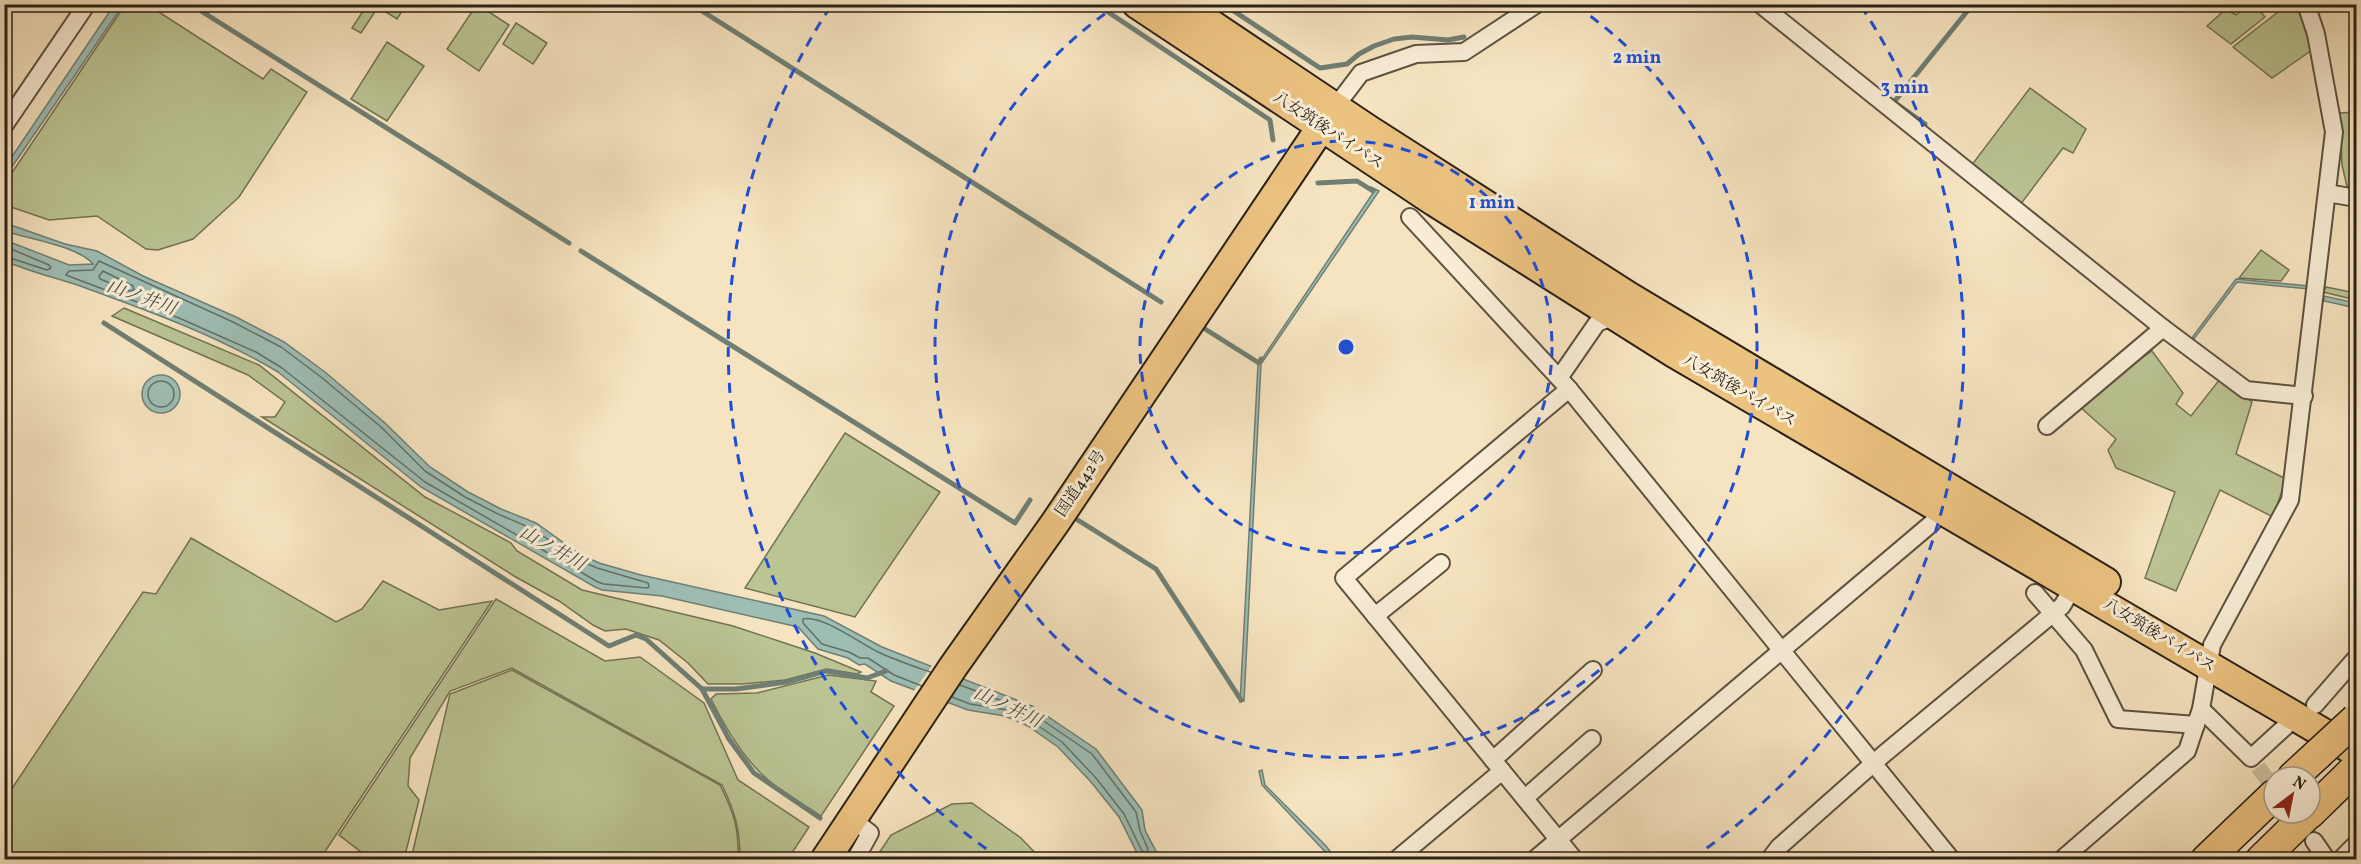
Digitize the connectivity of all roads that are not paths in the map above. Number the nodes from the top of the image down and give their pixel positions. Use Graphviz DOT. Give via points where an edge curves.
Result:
graph roads {
  1 [pos="87,4"];
  2 [pos="1137,4"];
  3 [pos="1182,4"];
  4 [pos="1760,4"];
  5 [pos="2306,4"];
  6 [pos="1532,6"];
  7 [pos="1328,116"];
  8 [pos="4,126"];
  9 [pos="2327,193"];
  10 [pos="2356,198"];
  11 [pos="1410,217"];
  12 [pos="1621,306"];
  13 [pos="2163,328"];
  14 [pos="1564,384"];
  15 [pos="2304,396"];
  16 [pos="2047,426"];
  17 [pos="1932,523"];
  18 [pos="1442,563"];
  19 [pos="2074,586"];
  20 [pos="2035,593"];
  21 [pos="2053,614"];
  22 [pos="1375,616"];
  23 [pos="1782,651"];
  24 [pos="2210,655"];
  25 [pos="2356,658"];
  26 [pos="1593,670"];
  27 [pos="2315,705"];
  28 [pos="2198,717"];
  29 [pos="2356,719"];
  30 [pos="2286,726"];
  31 [pos="2356,730"];
  32 [pos="1592,739"];
  33 [pos="1497,765"];
  34 [pos="1875,765"];
  35 [pos="2306,765"];
  36 [pos="2354,765"];
  37 [pos="1525,798"];
  38 [pos="2262,806"];
  39 [pos="2322,807"];
  40 [pos="851,818"];
  41 [pos="2307,825"];
  42 [pos="2312,825"];
  43 [pos="1558,839"];
  44 [pos="2356,844"];
  45 [pos="825,860"];
  46 [pos="855,860"];
  47 [pos="1396,860"];
  48 [pos="1534,860"];
  49 [pos="1575,860"];
  50 [pos="1769,860"];
  51 [pos="1952,860"];
  52 [pos="2061,860"];
  53 [pos="2206,860"];
  54 [pos="2261,860"];
  55 [pos="2327,860"];
  56 [pos="2340,860"];
  1 -- 8 [label="street"];
  2 -- 7 [label="highway, 八女筑後バイパス"];
  3 -- 7 [label="highway, 八女筑後バイパス"];
  4 -- 13 [label="street"];
  5 -- 9 [label="street" via="2316,34 2334,132"];
  6 -- 7 [label="street" via="1464,52 1416,54 1361,73"];
  7 -- 12 [label="highway, 八女筑後バイパス"];
  7 -- 40 [label="highway, 国道442号"];
  9 -- 10 [label="street"];
  9 -- 15 [label="street"];
  11 -- 14 [label="street"];
  12 -- 14 [label="street" via="1597,322"];
  12 -- 19 [label="highway, 八女筑後バイパス"];
  12 -- 24 [label="highway, 八女筑後バイパス"];
  13 -- 15 [label="street" via="2247,390"];
  13 -- 16 [label="street"];
  14 -- 22 [label="street" via="1344,579"];
  14 -- 23 [label="street"];
  15 -- 24 [label="street" via="2290,500"];
  17 -- 23 [label="street"];
  18 -- 22 [label="street"];
  19 -- 21 [label="street"];
  19 -- 24 [label="highway, 八女筑後バイパス"];
  20 -- 21 [label="street"];
  21 -- 28 [label="street" via="2084,650 2118,718"];
  21 -- 34 [label="street"];
  22 -- 33 [label="street"];
  23 -- 34 [label="street"];
  23 -- 43 [label="street"];
  24 -- 27 [label="highway, 八女筑後バイパス"];
  24 -- 28 [label="street"];
  24 -- 36 [label="highway, 八女筑後バイパス"];
  25 -- 27 [label="street"];
  26 -- 33 [label="street"];
  27 -- 31 [label="highway, 八女筑後バイパス"];
  28 -- 30 [label="street" via="2255,763"];
  28 -- 52 [label="street" via="2187,751"];
  29 -- 35 [label="highway, bridge"];
  32 -- 37 [label="street"];
  33 -- 37 [label="street"];
  33 -- 47 [label="street"];
  34 -- 50 [label="street" via="1779,847"];
  34 -- 51 [label="street"];
  36 -- 39 [label="highway"];
  37 -- 43 [label="street"];
  38 -- 53 [label="highway"];
  40 -- 45 [label="highway, 国道442号"];
  40 -- 46 [label="street" via="870,834"];
  41 -- 54 [label="highway"];
  42 -- 55 [label="street"];
  43 -- 48 [label="street"];
  43 -- 49 [label="street"];
  44 -- 56 [label="street"];
}
